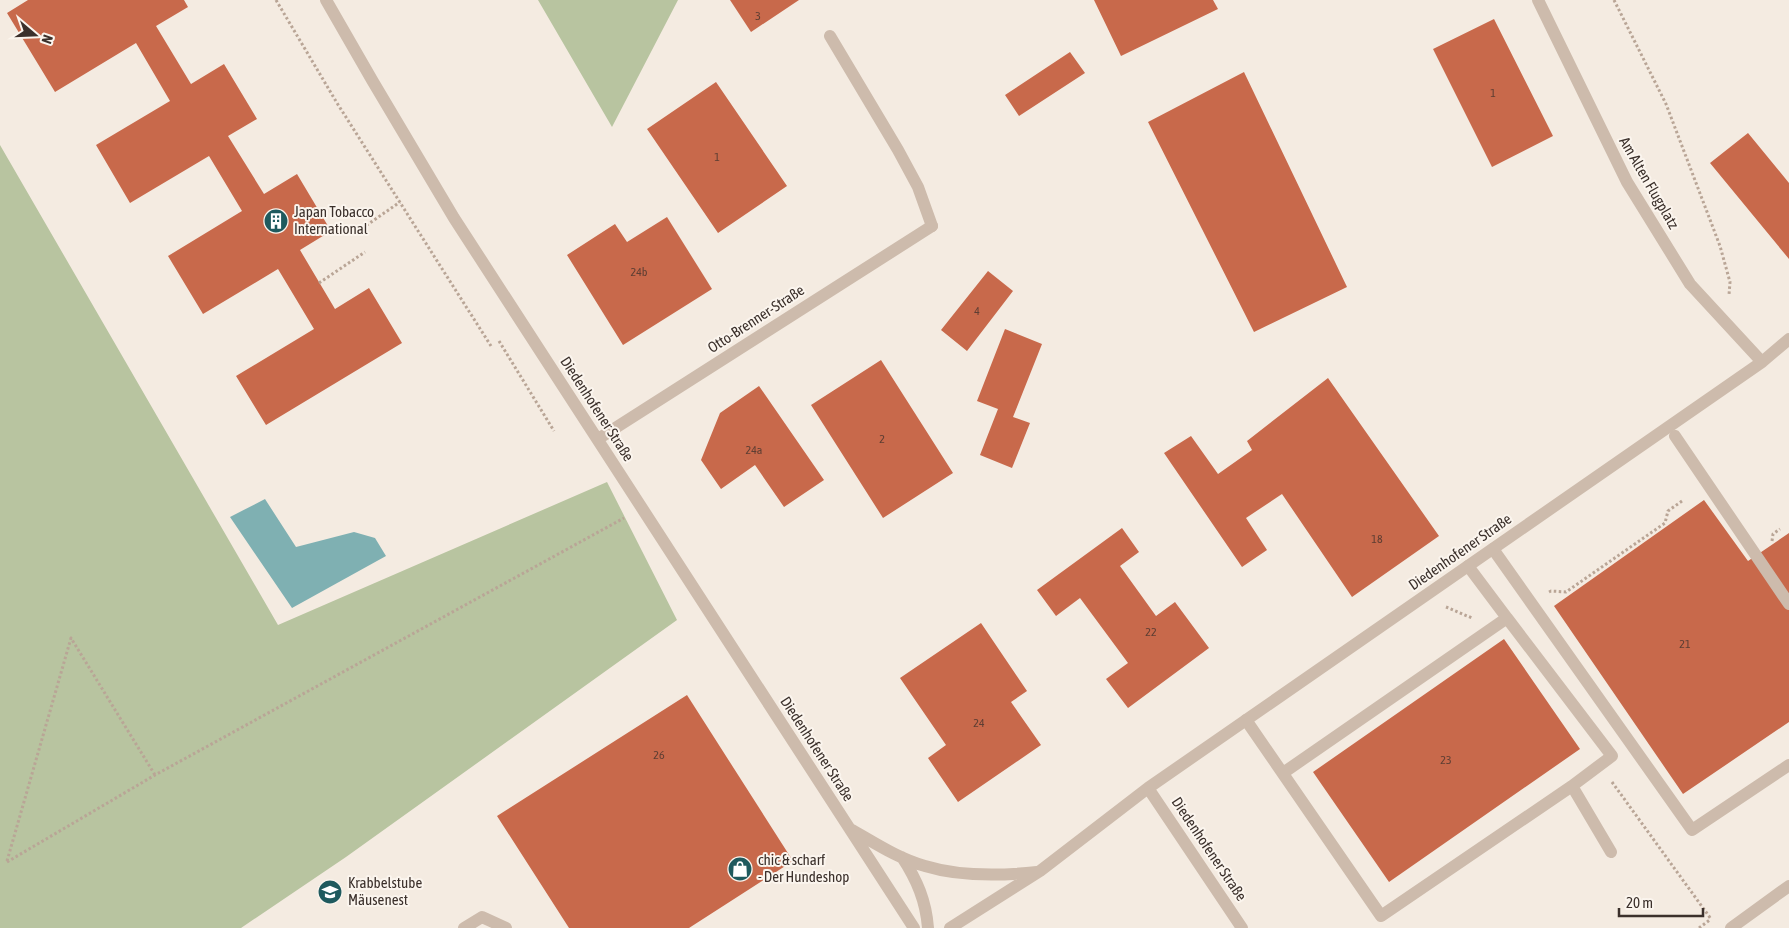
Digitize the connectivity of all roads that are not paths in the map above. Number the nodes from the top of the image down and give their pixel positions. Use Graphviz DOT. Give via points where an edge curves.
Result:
graph roads {
  1 [pos="326,0"];
  2 [pos="1538,0"];
  3 [pos="830,36"];
  4 [pos="1789,339"];
  5 [pos="1762,362"];
  6 [pos="1675,436"];
  7 [pos="598,439"];
  8 [pos="1493,549"];
  9 [pos="1468,566"];
  10 [pos="1789,604"];
  11 [pos="1507,618"];
  12 [pos="1246,720"];
  13 [pos="1789,765"];
  14 [pos="1283,772"];
  15 [pos="1572,786"];
  16 [pos="1148,788"];
  17 [pos="850,829"];
  18 [pos="1611,852"];
  19 [pos="902,857"];
  20 [pos="1040,871"];
  21 [pos="1789,886"];
  22 [pos="464,928"];
  23 [pos="506,928"];
  24 [pos="914,928"];
  25 [pos="928,928"];
  26 [pos="950,928"];
  27 [pos="1242,928"];
  28 [pos="1732,928"];
  1 -- 7 [label="street, Diedenhofener Straße" via="454,218"];
  2 -- 5 [label="street, Am Alten Flugplatz" via="1627,182 1690,284"];
  3 -- 7 [label="street, Otto-Brenner-Straße" via="902,157 918,187 932,226"];
  4 -- 5 [label="street, Diedenhofener Straße"];
  5 -- 8 [label="street, Diedenhofener Straße"];
  6 -- 10 [label="street"];
  7 -- 17 [label="street, Diedenhofener Straße"];
  8 -- 9 [label="street, Diedenhofener Straße"];
  8 -- 13 [label="street" via="1692,830"];
  9 -- 11 [label="street"];
  9 -- 12 [label="street, Diedenhofener Straße"];
  11 -- 14 [label="street"];
  11 -- 15 [label="street" via="1612,756"];
  12 -- 14 [label="street"];
  12 -- 16 [label="street, Diedenhofener Straße"];
  14 -- 15 [label="street" via="1381,916"];
  15 -- 18 [label="street"];
  16 -- 20 [label="street, Diedenhofener Straße"];
  16 -- 27 [label="street, Diedenhofener Straße"];
  17 -- 19 [label="street, Diedenhofener Straße"];
  17 -- 24 [label="street, Diedenhofener Straße"];
  19 -- 20 [label="street, Diedenhofener Straße" via="925,867 975,874"];
  19 -- 25 [label="street, Diedenhofener Straße" via="922,893"];
  20 -- 26 [label="street, Diedenhofener Straße"];
  21 -- 28 [label="street"];
  22 -- 23 [label="street" via="482,917"];
}
